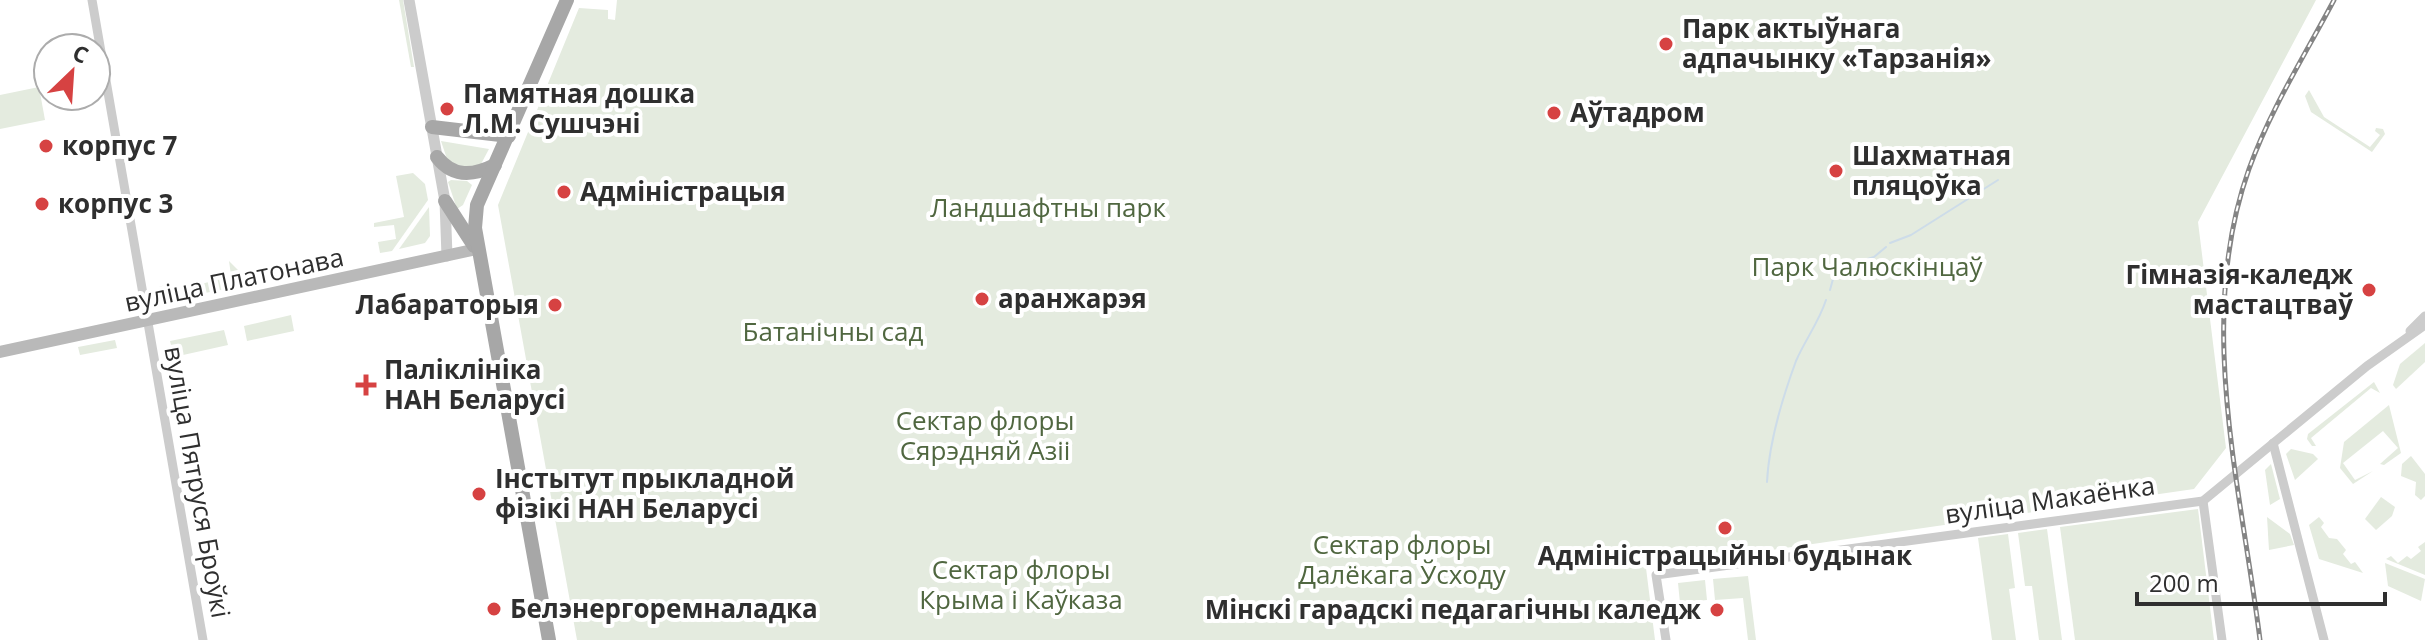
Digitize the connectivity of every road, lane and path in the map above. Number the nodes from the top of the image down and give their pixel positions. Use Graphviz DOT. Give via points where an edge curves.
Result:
graph roads {
  1 [pos="92,0"];
  2 [pos="409,0"];
  3 [pos="567,0"];
  4 [pos="432,127"];
  5 [pos="509,136"];
  6 [pos="437,157"];
  7 [pos="495,165"];
  8 [pos="445,201"];
  9 [pos="477,249"];
  10 [pos="447,256"];
  11 [pos="2425,316"];
  12 [pos="148,320"];
  13 [pos="2425,325"];
  14 [pos="2396,344"];
  15 [pos="0,352"];
  16 [pos="2273,443"];
  17 [pos="2203,501"];
  18 [pos="203,640"];
  19 [pos="549,640"];
  20 [pos="1666,640"];
  21 [pos="2222,640"];
  22 [pos="2324,640"];
  1 -- 12 [label="street, вуліца Пятруся Броўкі"];
  2 -- 4 [label="street"];
  3 -- 5 [label="main road"];
  4 -- 5 [label="main road"];
  4 -- 6 [label="street"];
  5 -- 7 [label="main road"];
  6 -- 7 [label="main road" via="464,174"];
  6 -- 8 [label="street"];
  7 -- 9 [label="main road" via="477,205"];
  8 -- 9 [label="main road"];
  8 -- 10 [label="street"];
  9 -- 10 [label="main road, вуліца Платонава"];
  9 -- 19 [label="main road"];
  10 -- 12 [label="main road, вуліца Платонава"];
  11 -- 14 [label="street"];
  12 -- 15 [label="main road, вуліца Платонава"];
  12 -- 18 [label="street, вуліца Пятруся Броўкі"];
  13 -- 14 [label="street"];
  14 -- 16 [label="street"];
  16 -- 17 [label="street"];
  16 -- 22 [label="street"];
  17 -- 20 [label="street, вуліца Макаёнка" via="1656,575"];
  17 -- 21 [label="street"];
}
